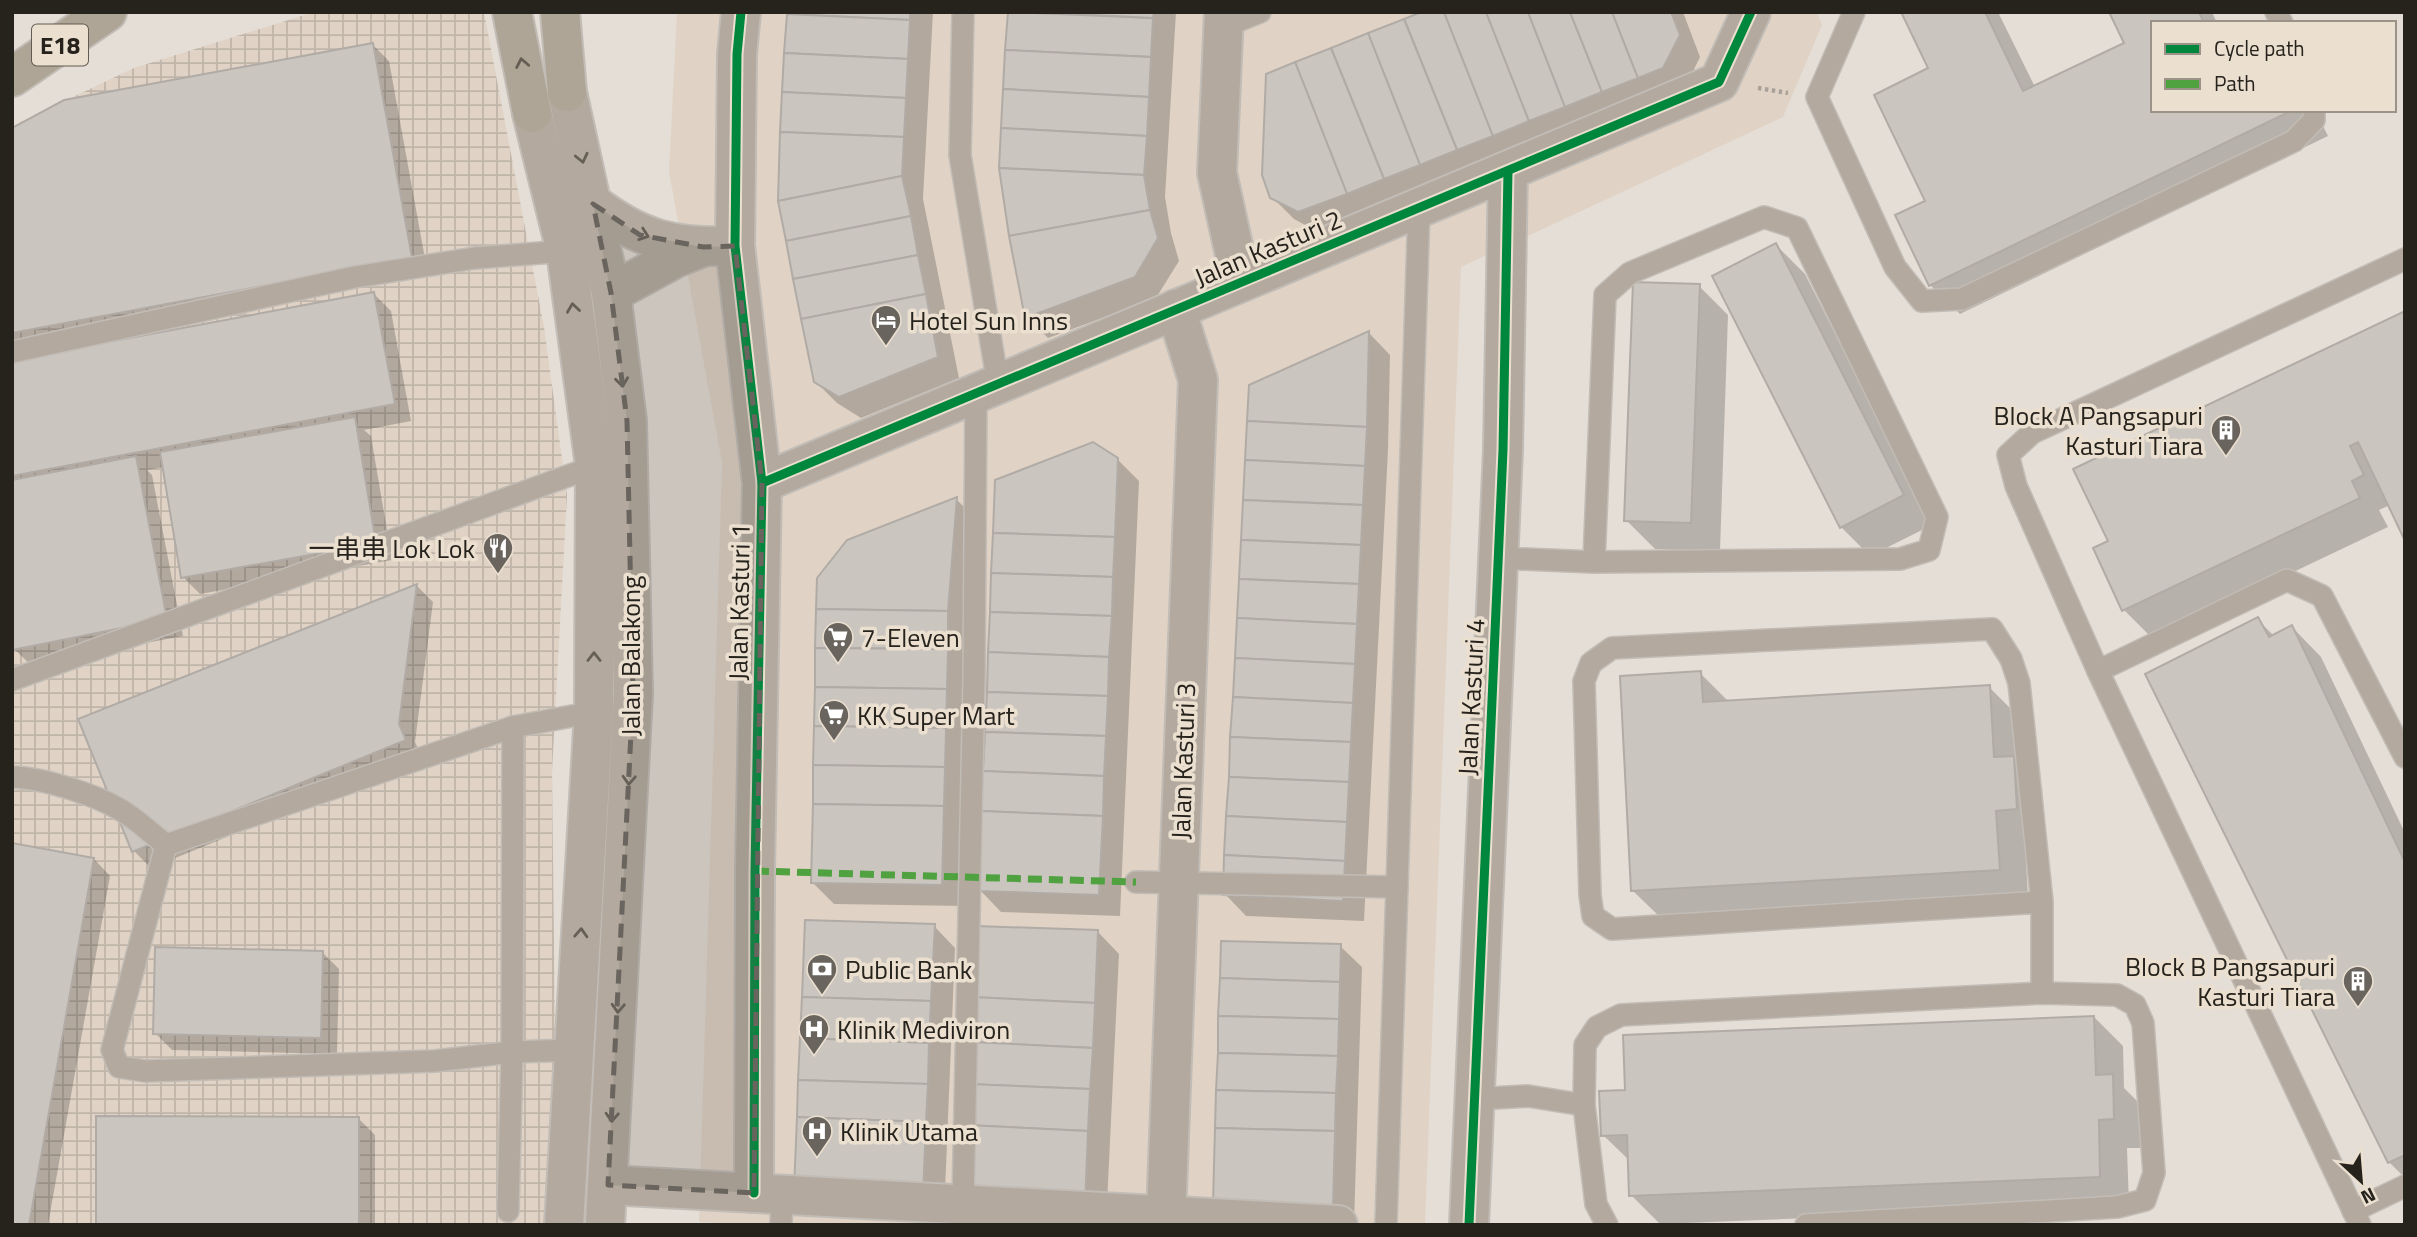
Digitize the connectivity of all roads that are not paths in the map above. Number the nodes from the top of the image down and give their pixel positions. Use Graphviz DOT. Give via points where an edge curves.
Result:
graph roads {
  1 [pos="107,12"];
  2 [pos="512,12"];
  3 [pos="560,12"];
  4 [pos="741,12"];
  5 [pos="963,12"];
  6 [pos="1260,12"];
  7 [pos="1751,12"];
  8 [pos="1854,12"];
  9 [pos="1223,19"];
  10 [pos="12,77"];
  11 [pos="568,92"];
  12 [pos="2314,112"];
  13 [pos="532,113"];
  14 [pos="1508,171"];
  15 [pos="593,204"];
  16 [pos="1419,208"];
  17 [pos="719,246"];
  18 [pos="566,251"];
  19 [pos="2405,260"];
  20 [pos="1241,282"];
  21 [pos="611,293"];
  22 [pos="1176,309"];
  23 [pos="12,352"];
  24 [pos="987,388"];
  25 [pos="595,466"];
  26 [pos="762,482"];
  27 [pos="1499,558"];
  28 [pos="1594,562"];
  29 [pos="2098,671"];
  30 [pos="12,680"];
  31 [pos="594,712"];
  32 [pos="513,727"];
  33 [pos="2405,757"];
  34 [pos="12,777"];
  35 [pos="166,845"];
  36 [pos="1136,881"];
  37 [pos="1179,883"];
  38 [pos="1397,887"];
  39 [pos="2042,902"];
  40 [pos="2042,993"];
  41 [pos="574,1050"];
  42 [pos="512,1052"];
  43 [pos="1474,1098"];
  44 [pos="1584,1105"];
  45 [pos="567,1182"];
  46 [pos="608,1185"];
  47 [pos="2405,1186"];
  48 [pos="772,1204"];
  49 [pos="963,1204"];
  50 [pos="508,1211"];
  51 [pos="1166,1216"];
  52 [pos="2356,1218"];
  53 [pos="564,1225"];
  54 [pos="605,1225"];
  55 [pos="1338,1225"];
  56 [pos="1386,1225"];
  57 [pos="1469,1225"];
  58 [pos="1607,1225"];
  59 [pos="1806,1225"];
  1 -- 10 [label="highway, E18"];
  13 -- 2 [label="highway, one-way"];
  3 -- 11 [label="highway"];
  4 -- 17 [label="street, Jalan Kasturi 1"];
  5 -- 24 [label="lane" via="960,155"];
  6 -- 9 [label="lane"];
  7 -- 14 [label="street, Jalan Kasturi 2" via="1719,82"];
  8 -- 12 [label="lane" via="1817,97 1895,267 1922,301 1962,299 2294,141 2314,120"];
  9 -- 20 [label="street" via="1217,173"];
  11 -- 15 [label="street, Jalan Balakong, one-way"];
  13 -- 18 [label="street, Jalan Balakong"];
  14 -- 16 [label="street, Jalan Kasturi 2"];
  14 -- 27 [label="street, Jalan Kasturi 4"];
  15 -- 17 [label="street, one-way" via="640,235"];
  15 -- 21 [label="street, Jalan Balakong"];
  16 -- 20 [label="street, Jalan Kasturi 2"];
  16 -- 38 [label="lane"];
  17 -- 21 [label="street" via="675,258"];
  17 -- 26 [label="street, Jalan Kasturi 1"];
  18 -- 23 [label="lane" via="475,258 355,277"];
  25 -- 18 [label="street, Jalan Balakong, one-way"];
  19 -- 29 [label="lane" via="2032,433 2008,455 2016,486"];
  20 -- 22 [label="street, Jalan Kasturi 2"];
  21 -- 46 [label="street, Jalan Balakong, one-way" via="627,421 633,694"];
  22 -- 24 [label="street, Jalan Kasturi 2"];
  22 -- 37 [label="street, Jalan Kasturi 3" via="1198,380"];
  24 -- 26 [label="street, Jalan Kasturi 2"];
  24 -- 49 [label="lane"];
  25 -- 30 [label="lane"];
  31 -- 25 [label="street, Jalan Balakong, one-way"];
  26 -- 48 [label="street, Jalan Kasturi 1" via="755,871"];
  27 -- 28 [label="lane"];
  27 -- 43 [label="street, Jalan Kasturi 4"];
  28 -- 28 [label="lane" via="1605,295 1630,273 1764,217 1797,228 1937,517 1929,550 1900,559"];
  29 -- 33 [label="lane" via="2287,580 2322,596"];
  29 -- 52 [label="lane"];
  31 -- 32 [label="lane"];
  41 -- 31 [label="street, Jalan Balakong, one-way"];
  32 -- 35 [label="lane"];
  32 -- 42 [label="lane"];
  34 -- 35 [label="lane" via="83,793 125,813"];
  35 -- 42 [label="lane" via="112,1050 119,1067 145,1071 435,1060"];
  36 -- 37 [label="lane"];
  37 -- 38 [label="lane"];
  37 -- 51 [label="street, Jalan Kasturi 3"];
  38 -- 56 [label="lane"];
  39 -- 39 [label="lane" via="2019,683 2011,659 1992,629 1612,648 1591,663 1584,681 1590,895 1593,916 1612,929"];
  39 -- 40 [label="lane"];
  40 -- 44 [label="lane" via="1621,1015 1597,1027 1586,1045"];
  40 -- 59 [label="lane" via="2117,995 2135,1005 2143,1023 2154,1173 2145,1200 2117,1207"];
  41 -- 42 [label="lane"];
  41 -- 45 [label="street, Jalan Balakong"];
  42 -- 50 [label="lane"];
  43 -- 44 [label="lane" via="1528,1096"];
  43 -- 57 [label="street, Jalan Kasturi 4"];
  44 -- 58 [label="lane" via="1596,1204"];
  45 -- 46 [label="street"];
  45 -- 53 [label="street, Jalan Balakong"];
  46 -- 48 [label="street"];
  46 -- 54 [label="street, Jalan Balakong"];
  47 -- 52 [label="lane"];
  48 -- 49 [label="street"];
  49 -- 51 [label="street"];
  51 -- 55 [label="street"];
}
